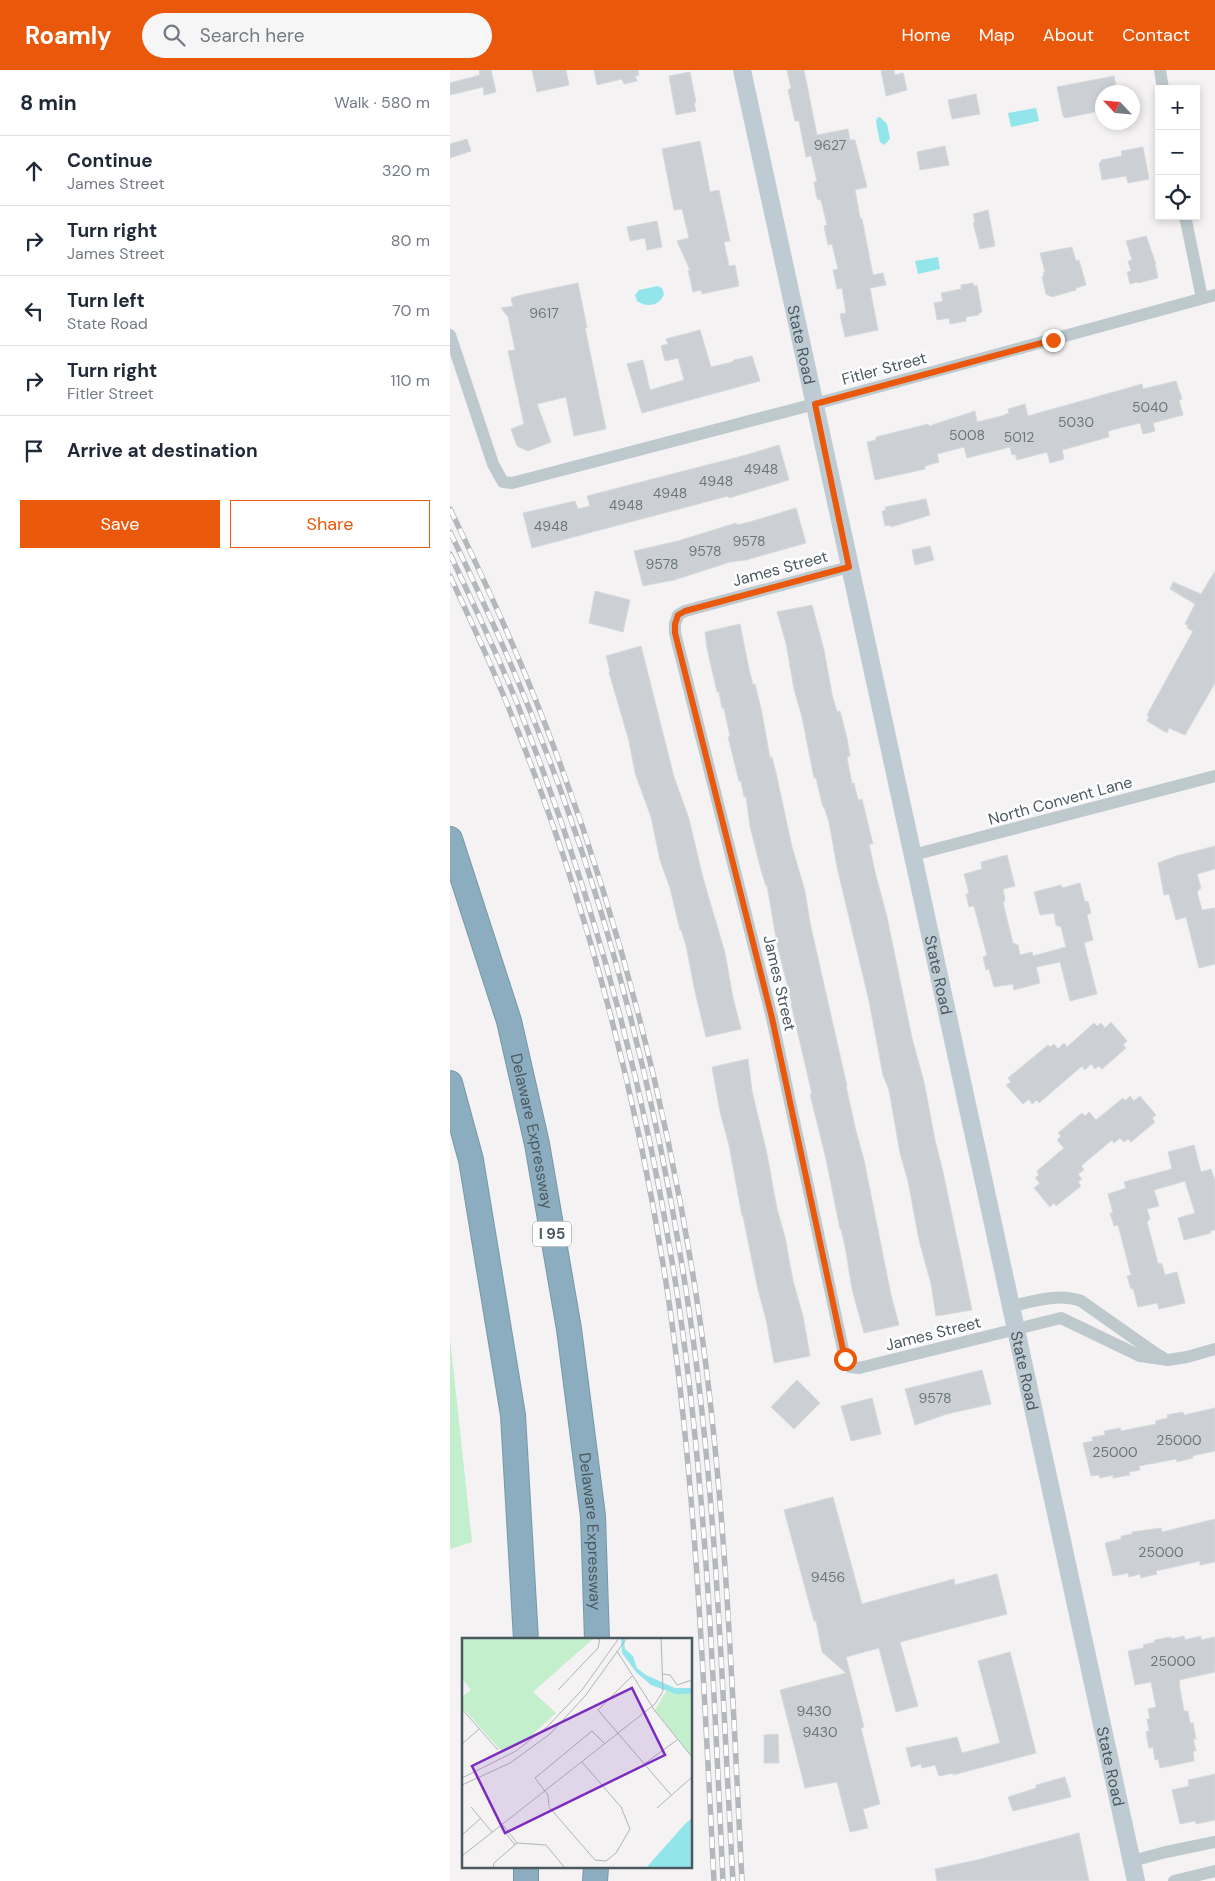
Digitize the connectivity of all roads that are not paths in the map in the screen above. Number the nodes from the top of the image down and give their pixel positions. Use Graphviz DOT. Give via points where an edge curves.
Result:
graph roads {
  1 [pos="742,70"];
  2 [pos="1160,70"];
  3 [pos="1162,85"];
  4 [pos="1186,220"];
  5 [pos="1209,296"];
  6 [pos="450,335"];
  7 [pos="815,404"];
  8 [pos="849,567"];
  9 [pos="1215,776"];
  10 [pos="450,839"];
  11 [pos="913,855"];
  12 [pos="450,1083"];
  13 [pos="1012,1306"];
  14 [pos="1016,1328"];
  15 [pos="1215,1349"];
  16 [pos="1168,1360"];
  17 [pos="526,1638"];
  18 [pos="597,1638"];
  19 [pos="1215,1842"];
  20 [pos="1132,1861"];
  21 [pos="526,1868"];
  22 [pos="596,1868"];
  23 [pos="1215,1871"];
  24 [pos="526,1881"];
  25 [pos="596,1881"];
  26 [pos="1136,1881"];
  27 [pos="1174,1881"];
  1 -- 7 [label="main road, State Road"];
  2 -- 3 [label="street"];
  4 -- 5 [label="street"];
  5 -- 7 [label="street, Fitler Street"];
  6 -- 7 [label="street, Fitler Street" via="486,446 503,482 512,483"];
  7 -- 8 [label="main road, State Road"];
  8 -- 11 [label="main road, State Road"];
  8 -- 14 [label="street, James Street" via="685,611 678,615 675,633 772,1018 845,1359 850,1367 860,1368"];
  9 -- 11 [label="street, North Convent Lane"];
  10 -- 18 [label="highway, Delaware Expressway / I 95" via="508,1021 537,1144 569,1330 592,1507"];
  11 -- 13 [label="main road, State Road"];
  12 -- 17 [label="highway" via="471,1160 513,1414"];
  13 -- 14 [label="main road, State Road"];
  13 -- 16 [label="street" via="1053,1297 1080,1301"];
  14 -- 16 [label="street" via="1061,1318 1140,1356"];
  14 -- 20 [label="main road, State Road"];
  15 -- 16 [label="street"];
  19 -- 20 [label="street"];
  20 -- 26 [label="main road, State Road"];
  21 -- 24 [label="highway"];
  22 -- 25 [label="highway"];
  23 -- 27 [label="street"];
}
